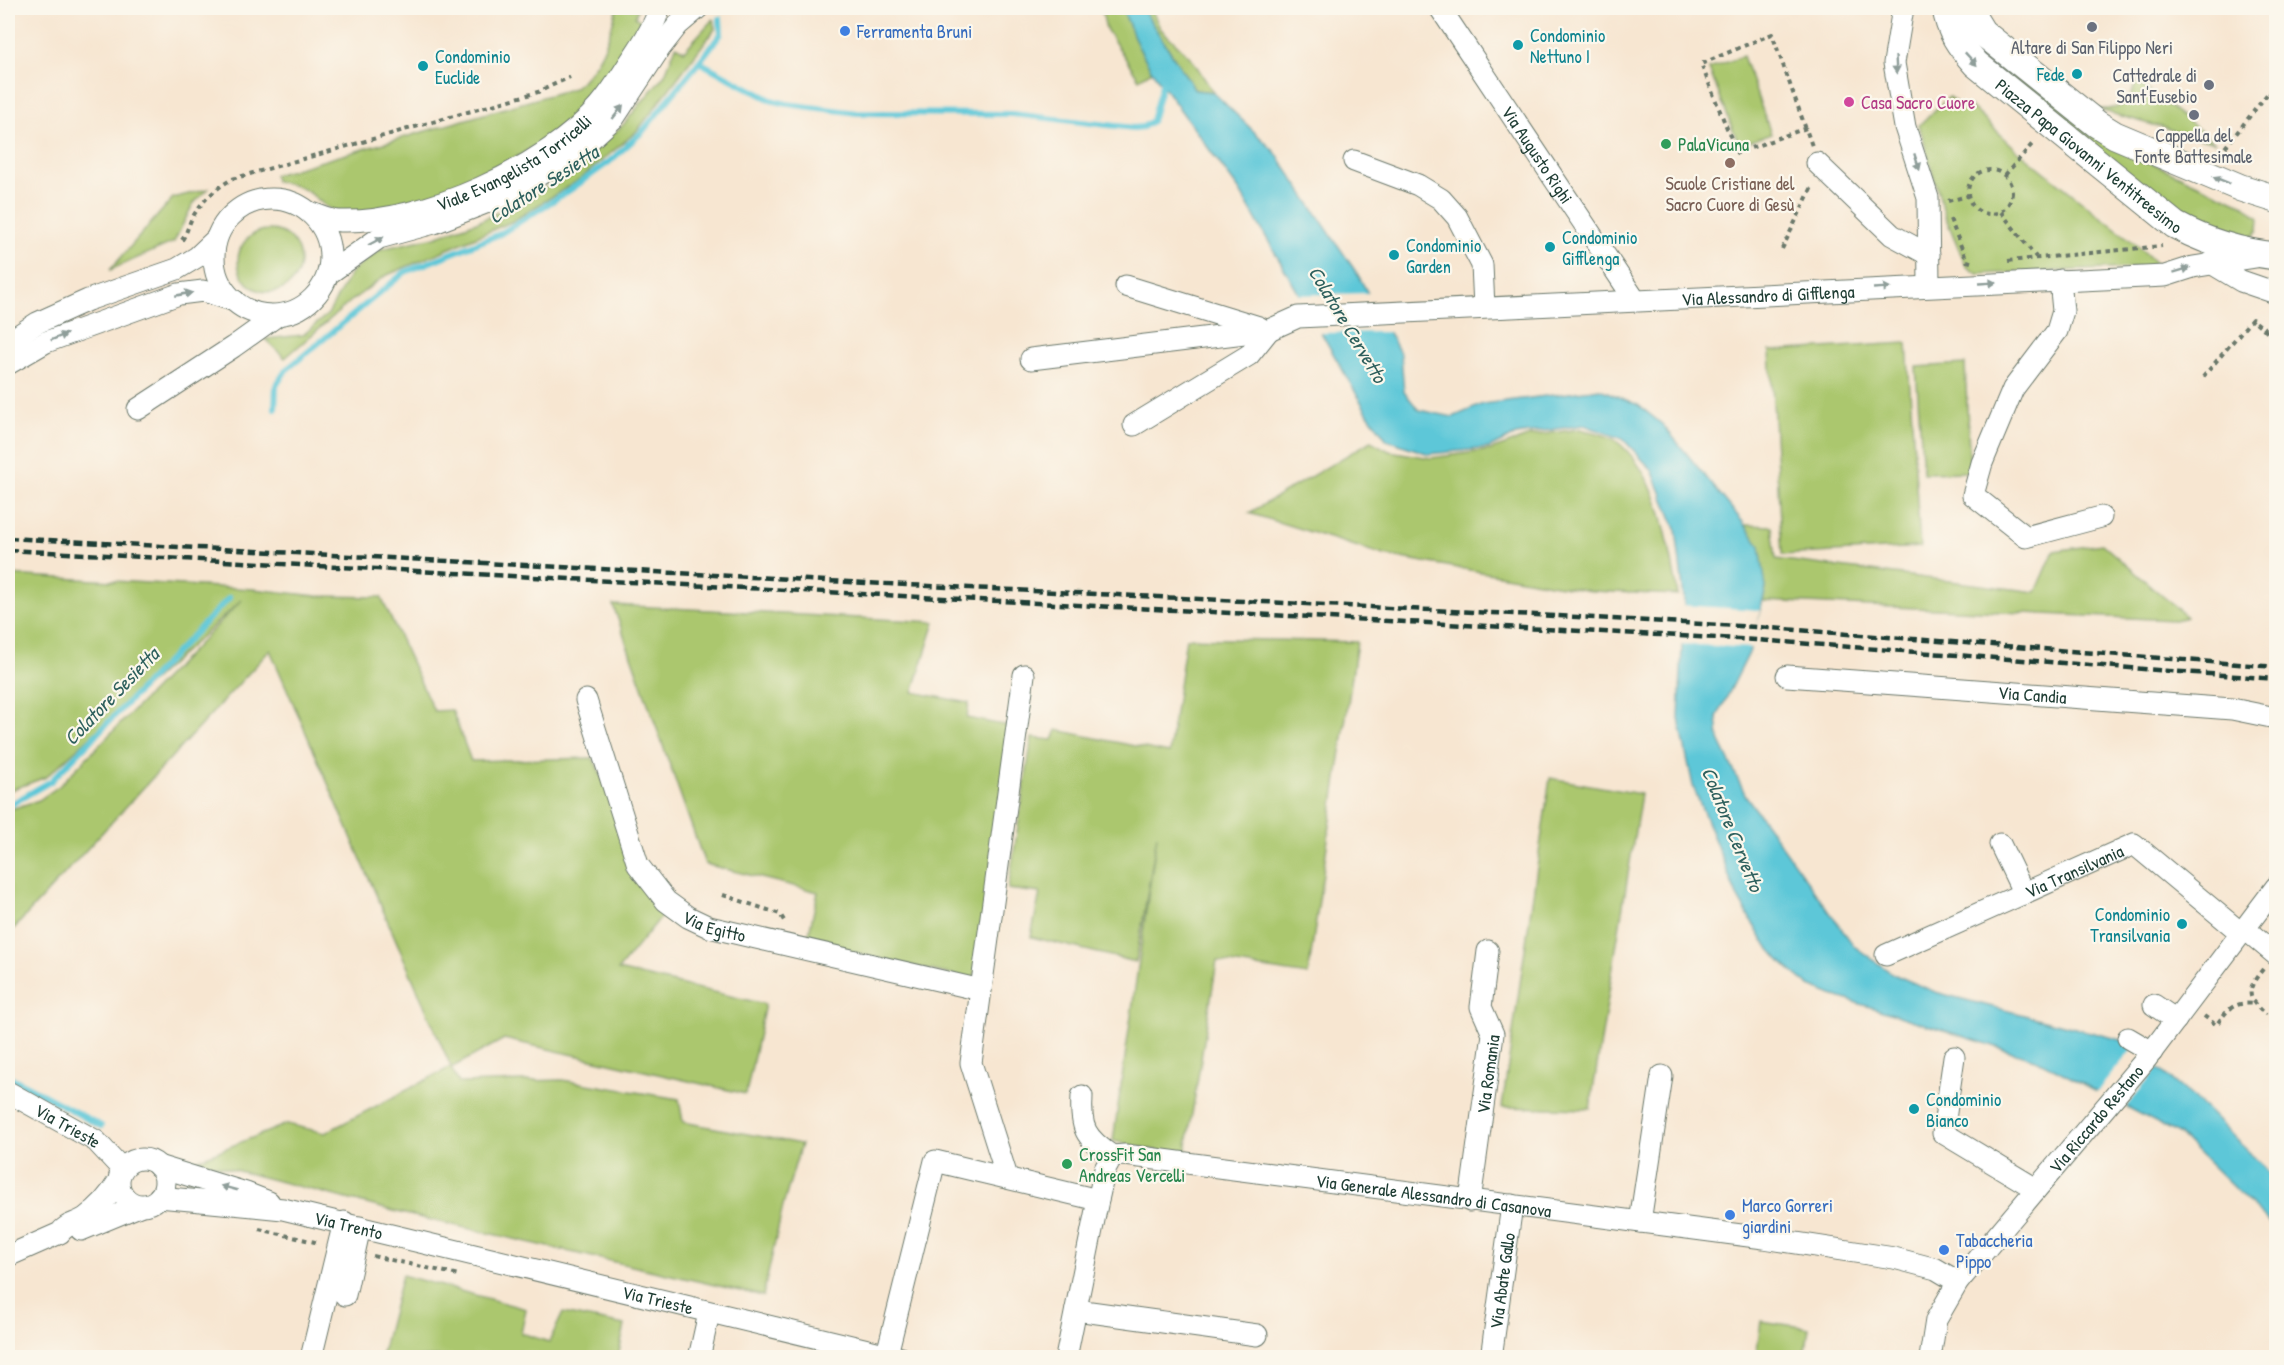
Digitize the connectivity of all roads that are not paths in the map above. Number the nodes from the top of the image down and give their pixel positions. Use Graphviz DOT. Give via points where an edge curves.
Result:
graph roads {
  1 [pos="659,8"];
  2 [pos="698,8"];
  3 [pos="1440,8"];
  4 [pos="1903,8"];
  5 [pos="1946,8"];
  6 [pos="1972,8"];
  7 [pos="1354,161"];
  8 [pos="1817,163"];
  9 [pos="2277,199"];
  10 [pos="309,212"];
  11 [pos="216,239"];
  12 [pos="1929,255"];
  13 [pos="2273,255"];
  14 [pos="2211,263"];
  15 [pos="328,274"];
  16 [pos="2060,280"];
  17 [pos="1126,286"];
  18 [pos="1929,286"];
  19 [pos="2277,293"];
  20 [pos="1635,300"];
  21 [pos="235,301"];
  22 [pos="1484,307"];
  23 [pos="278,315"];
  24 [pos="1269,330"];
  25 [pos="8,342"];
  26 [pos="1031,359"];
  27 [pos="8,364"];
  28 [pos="138,409"];
  29 [pos="1134,424"];
  30 [pos="2101,517"];
  31 [pos="1024,675"];
  32 [pos="1787,676"];
  33 [pos="586,700"];
  34 [pos="2277,718"];
  35 [pos="2000,844"];
  36 [pos="2277,887"];
  37 [pos="2024,894"];
  38 [pos="2243,931"];
  39 [pos="1488,951"];
  40 [pos="2277,955"];
  41 [pos="1886,956"];
  42 [pos="981,990"];
  43 [pos="2154,1005"];
  44 [pos="2176,1020"];
  45 [pos="2127,1038"];
  46 [pos="2149,1055"];
  47 [pos="1954,1057"];
  48 [pos="1662,1076"];
  49 [pos="8,1092"];
  50 [pos="1082,1096"];
  51 [pos="1112,1156"];
  52 [pos="158,1166"];
  53 [pos="120,1176"];
  54 [pos="1007,1177"];
  55 [pos="2036,1189"];
  56 [pos="159,1197"];
  57 [pos="1098,1200"];
  58 [pos="1470,1201"];
  59 [pos="1512,1205"];
  60 [pos="139,1206"];
  61 [pos="283,1209"];
  62 [pos="1640,1222"];
  63 [pos="352,1225"];
  64 [pos="60,1233"];
  65 [pos="415,1240"];
  66 [pos="8,1256"];
  67 [pos="1958,1282"];
  68 [pos="345,1295"];
  69 [pos="1076,1310"];
  70 [pos="709,1313"];
  71 [pos="1257,1335"];
  72 [pos="891,1356"];
  73 [pos="311,1358"];
  74 [pos="699,1358"];
  75 [pos="1066,1358"];
  76 [pos="1491,1358"];
  77 [pos="1929,1358"];
  1 -- 10 [label="street, Viale Evangelista Torricelli" via="645,38 600,106 537,157 467,193 428,207 371,220 337,222"];
  15 -- 2 [label="street, Viale Evangelista Torricelli, one-way" via="379,238 511,193 581,148 614,118 672,32"];
  3 -- 20 [label="street, Via Augusto Righi" via="1558,200"];
  4 -- 12 [label="street, one-way" via="1894,63 1905,127 1928,198"];
  5 -- 13 [label="main road, Piazza Papa Giovanni Ventitreesimo, one-way" via="1948,23 1959,45 1976,64 2175,225 2228,249"];
  9 -- 6 [label="main road, Piazza Papa Giovanni Ventitreesimo, one-way" via="2188,167 2097,124 1983,32"];
  7 -- 22 [label="street" via="1441,199 1457,217 1482,265"];
  8 -- 12 [label="street" via="1892,235"];
  10 -- 11 [label="street" via="293,202 274,198 255,201 232,216"];
  10 -- 15 [label="street" via="328,240"];
  11 -- 21 [label="street" via="216,273 223,289"];
  11 -- 25 [label="street" via="177,269 88,300"];
  12 -- 18 [label="street"];
  13 -- 14 [label="street, Via Alessandro di Gifflenga"];
  16 -- 14 [label="street, Via Alessandro di Gifflenga, one-way" via="2165,276"];
  14 -- 19 [label="street" via="2241,281"];
  15 -- 23 [label="street" via="309,302"];
  18 -- 16 [label="street, Via Alessandro di Gifflenga, one-way"];
  16 -- 30 [label="street" via="2063,311 2057,331 2013,389 1982,463 1974,495 2026,537"];
  17 -- 24 [label="street"];
  20 -- 18 [label="street, Via Alessandro di Gifflenga, one-way"];
  20 -- 22 [label="street, Via Alessandro di Gifflenga"];
  21 -- 23 [label="street" via="262,314"];
  27 -- 21 [label="street, one-way" via="46,342 178,294 203,291"];
  22 -- 24 [label="street, Via Alessandro di Gifflenga" via="1298,317"];
  23 -- 28 [label="street"];
  24 -- 26 [label="street"];
  24 -- 29 [label="street" via="1249,355"];
  31 -- 42 [label="street"];
  32 -- 34 [label="street, Via Candia" via="2232,709"];
  33 -- 42 [label="street, Via Egitto" via="638,865 666,902 709,927"];
  35 -- 37 [label="street"];
  36 -- 38 [label="street, Via Riccardo Restano"];
  37 -- 38 [label="street, Via Transilvania" via="2134,844"];
  37 -- 41 [label="street, Via Transilvania"];
  38 -- 40 [label="street"];
  38 -- 44 [label="street, Via Riccardo Restano"];
  39 -- 58 [label="street, Via Romania" via="1481,1007 1493,1034"];
  42 -- 54 [label="street" via="971,1063"];
  43 -- 44 [label="street"];
  44 -- 46 [label="street, Via Riccardo Restano"];
  45 -- 46 [label="street"];
  46 -- 55 [label="street, Via Riccardo Restano"];
  47 -- 55 [label="street" via="1943,1133"];
  48 -- 62 [label="street"];
  49 -- 53 [label="street, Via Trieste" via="96,1141"];
  50 -- 51 [label="street" via="1080,1116 1086,1133 1092,1143"];
  51 -- 57 [label="street"];
  51 -- 58 [label="street, Via Generale Alessandro di Casanova"];
  52 -- 53 [label="street" via="139,1159"];
  52 -- 56 [label="street" via="165,1178"];
  61 -- 52 [label="street, one-way" via="246,1192"];
  53 -- 60 [label="street" via="122,1195"];
  53 -- 64 [label="street" via="108,1199"];
  54 -- 57 [label="street"];
  54 -- 72 [label="street" via="935,1161"];
  55 -- 67 [label="street, Via Riccardo Restano"];
  56 -- 60 [label="street"];
  56 -- 61 [label="street"];
  57 -- 69 [label="street"];
  58 -- 59 [label="street, Via Generale Alessandro di Casanova"];
  59 -- 62 [label="street, Via Generale Alessandro di Casanova"];
  59 -- 76 [label="street, Via Abate Gallo"];
  60 -- 64 [label="street" via="68,1236"];
  61 -- 63 [label="street, Via Trento"];
  62 -- 67 [label="street, Via Generale Alessandro di Casanova" via="1765,1230 1936,1269"];
  63 -- 65 [label="street, Via Trento"];
  63 -- 68 [label="street"];
  63 -- 73 [label="street"];
  64 -- 66 [label="street"];
  65 -- 70 [label="street, Via Trieste"];
  67 -- 77 [label="street, Via Riccardo Restano" via="1936,1320"];
  69 -- 71 [label="street"];
  69 -- 75 [label="street"];
  70 -- 72 [label="street, Via Trieste"];
  70 -- 74 [label="street"];
}
